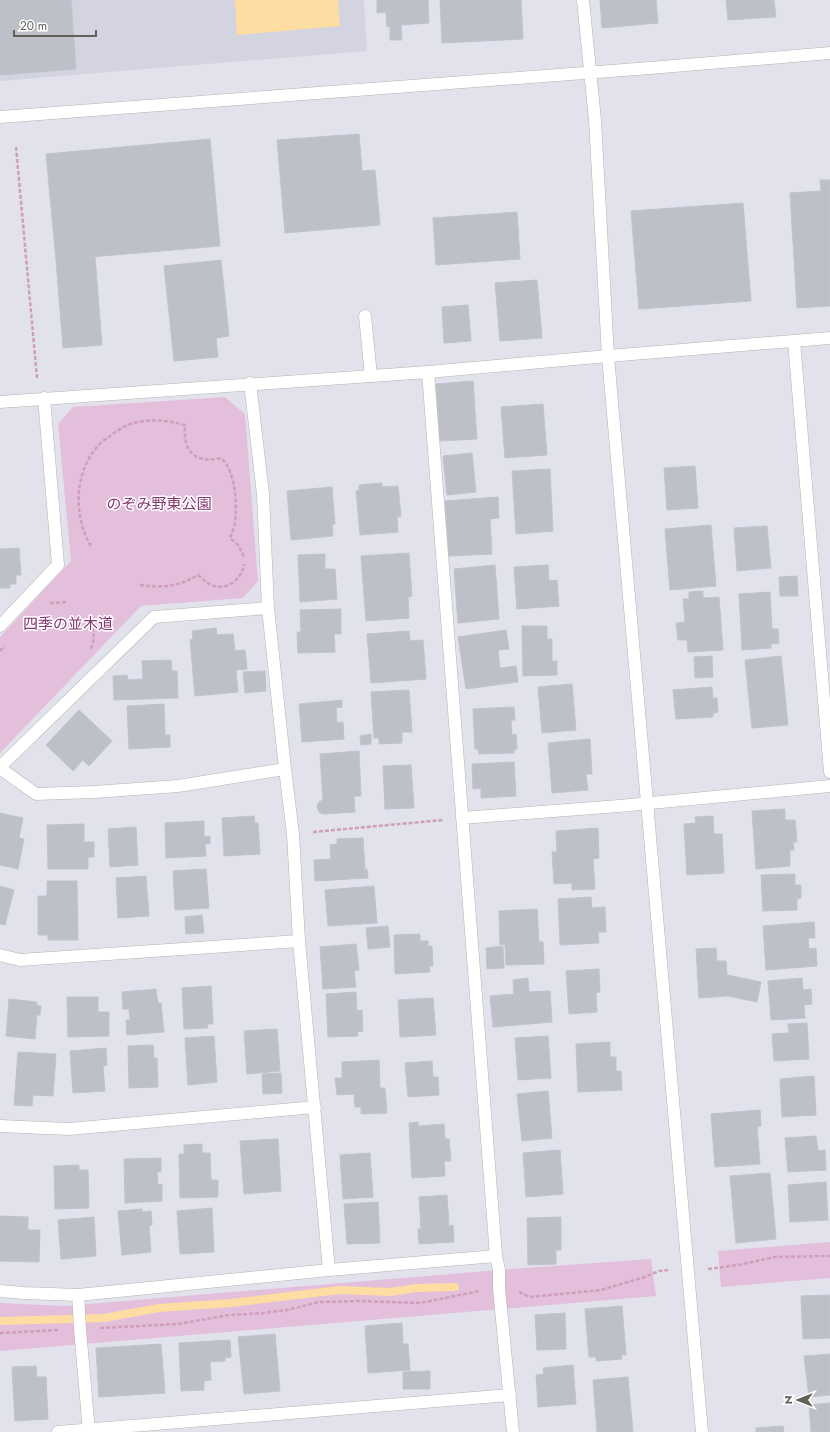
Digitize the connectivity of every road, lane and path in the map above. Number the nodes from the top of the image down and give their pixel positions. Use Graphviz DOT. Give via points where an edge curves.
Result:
graph roads {
  1 [pos="584,0"];
  2 [pos="830,53"];
  3 [pos="590,72"];
  4 [pos="0,117"];
  5 [pos="16,147"];
  6 [pos="365,316"];
  7 [pos="830,338"];
  8 [pos="794,341"];
  9 [pos="608,356"];
  10 [pos="428,372"];
  11 [pos="370,376"];
  12 [pos="38,378"];
  13 [pos="250,384"];
  14 [pos="44,398"];
  15 [pos="0,402"];
  16 [pos="91,546"];
  17 [pos="140,584"];
  18 [pos="268,608"];
  19 [pos="0,626"];
  20 [pos="0,768"];
  21 [pos="284,769"];
  22 [pos="830,772"];
  23 [pos="830,786"];
  24 [pos="646,802"];
  25 [pos="462,818"];
  26 [pos="293,834"];
  27 [pos="300,941"];
  28 [pos="0,955"];
  29 [pos="315,1107"];
  30 [pos="0,1126"];
  31 [pos="496,1256"];
  32 [pos="830,1256"];
  33 [pos="708,1269"];
  34 [pos="329,1270"];
  35 [pos="668,1270"];
  36 [pos="500,1289"];
  37 [pos="0,1291"];
  38 [pos="78,1295"];
  39 [pos="80,1329"];
  40 [pos="0,1333"];
  41 [pos="510,1395"];
  42 [pos="89,1430"];
  43 [pos="58,1432"];
  44 [pos="513,1432"];
  45 [pos="702,1432"];
  1 -- 3 [label="street"];
  2 -- 3 [label="street"];
  3 -- 4 [label="street"];
  3 -- 9 [label="street"];
  5 -- 12 [label="path"];
  6 -- 11 [label="street"];
  7 -- 8 [label="street"];
  8 -- 9 [label="street"];
  8 -- 22 [label="street"];
  9 -- 10 [label="street"];
  9 -- 24 [label="street"];
  10 -- 11 [label="street"];
  10 -- 25 [label="street"];
  11 -- 13 [label="street"];
  13 -- 14 [label="street"];
  13 -- 18 [label="street" via="263,494"];
  14 -- 15 [label="street"];
  14 -- 19 [label="street" via="58,565"];
  16 -- 17 [label="path" via="84,536 80,517 80,481 87,463 98,446 124,426 133,423 159,420 185,425 184,437 191,454 211,460 221,458 227,464 236,506 235,525 230,538 244,554 244,566 238,578 229,585 215,586 198,575 165,587"];
  18 -- 20 [label="street" via="154,617"];
  18 -- 21 [label="street"];
  20 -- 21 [label="street" via="36,794 178,786"];
  21 -- 26 [label="street"];
  23 -- 24 [label="street"];
  24 -- 25 [label="street"];
  24 -- 45 [label="street"];
  25 -- 26 [label="path"];
  25 -- 31 [label="street"];
  26 -- 27 [label="street"];
  27 -- 28 [label="street" via="20,960"];
  27 -- 29 [label="street"];
  29 -- 30 [label="street" via="69,1129"];
  29 -- 34 [label="street"];
  31 -- 34 [label="street"];
  31 -- 36 [label="street"];
  32 -- 33 [label="path" via="775,1257"];
  34 -- 38 [label="street"];
  35 -- 36 [label="path" via="594,1290 530,1297 521,1294 516,1288"];
  36 -- 39 [label="path" via="420,1303 319,1302 287,1310 178,1324"];
  36 -- 41 [label="street"];
  37 -- 38 [label="street"];
  38 -- 39 [label="street"];
  39 -- 40 [label="path"];
  39 -- 42 [label="street"];
  41 -- 42 [label="street"];
  41 -- 44 [label="street"];
  42 -- 43 [label="street"];
}
